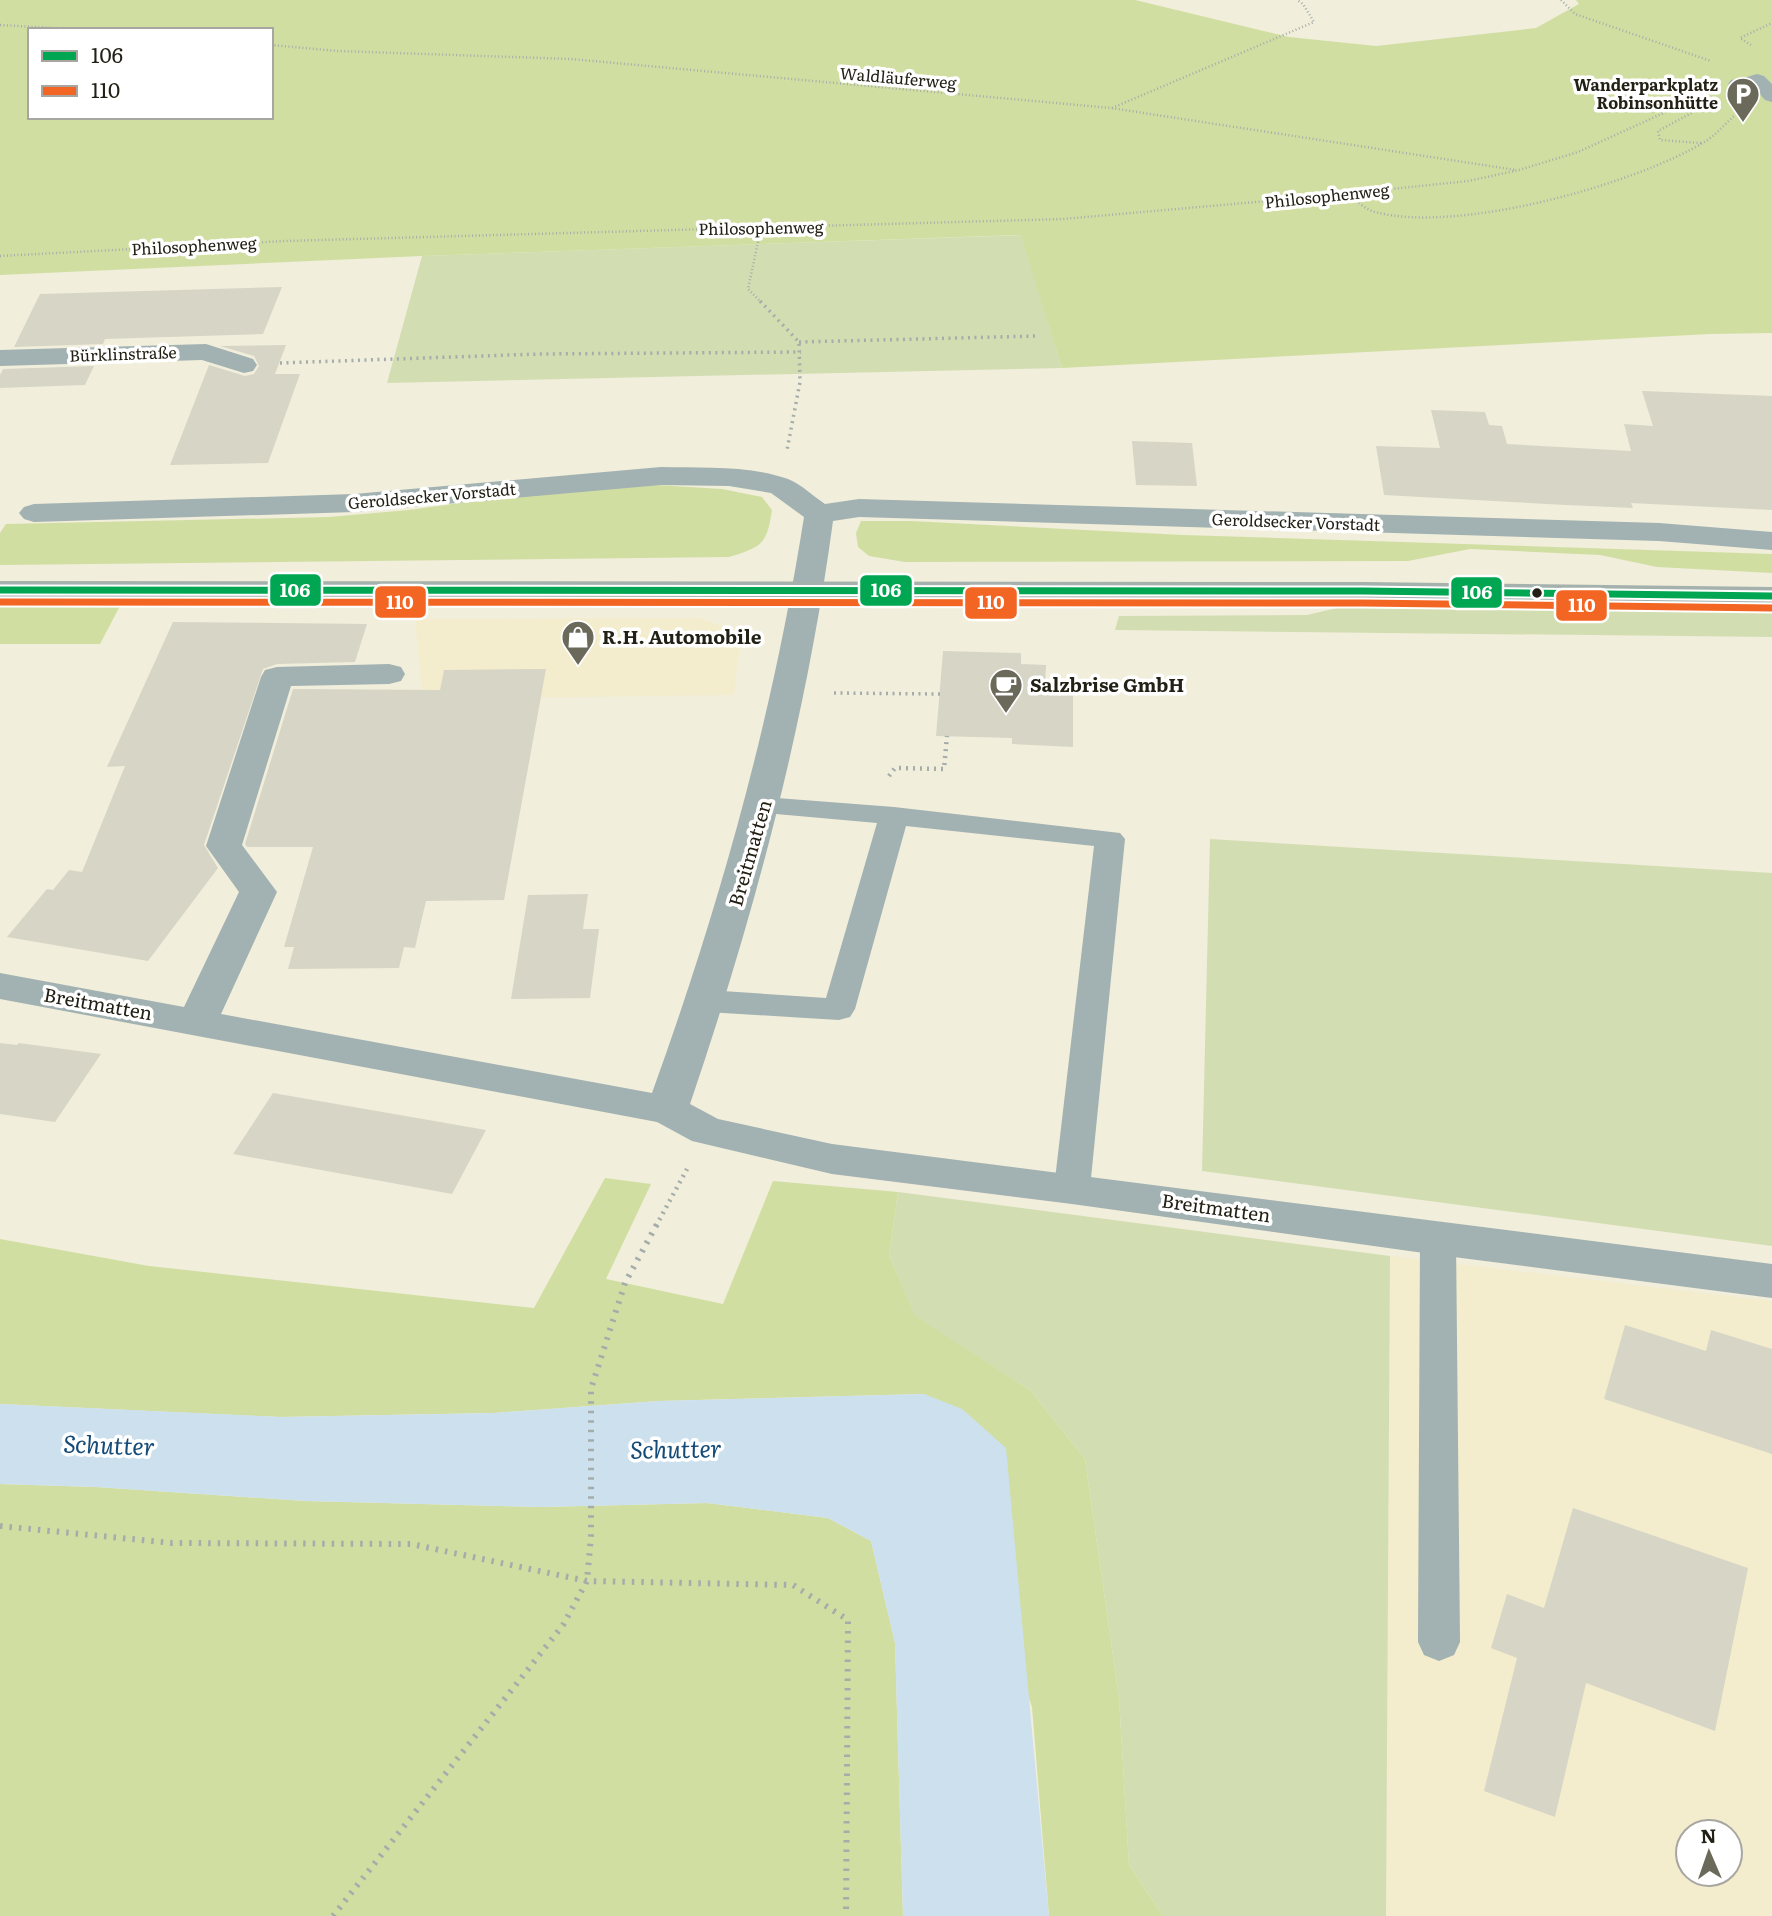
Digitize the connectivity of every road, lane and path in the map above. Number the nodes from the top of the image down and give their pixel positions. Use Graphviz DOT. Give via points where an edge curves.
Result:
graph roads {
  1 [pos="1297,0"];
  2 [pos="1561,0"];
  3 [pos="1772,23"];
  4 [pos="0,25"];
  5 [pos="55,28"];
  6 [pos="273,45"];
  7 [pos="1755,48"];
  8 [pos="1755,81"];
  9 [pos="1772,96"];
  10 [pos="1111,108"];
  11 [pos="1703,143"];
  12 [pos="1520,170"];
  13 [pos="1347,194"];
  14 [pos="761,228"];
  15 [pos="0,256"];
  16 [pos="1037,336"];
  17 [pos="799,342"];
  18 [pos="801,352"];
  19 [pos="0,358"];
  20 [pos="244,365"];
  21 [pos="797,404"];
  22 [pos="34,513"];
  23 [pos="820,514"];
  24 [pos="1772,541"];
  25 [pos="0,590"];
  26 [pos="810,590"];
  27 [pos="1772,596"];
  28 [pos="389,674"];
  29 [pos="845,693"];
  30 [pos="940,694"];
  31 [pos="947,736"];
  32 [pos="764,806"];
  33 [pos="882,815"];
  34 [pos="0,986"];
  35 [pos="706,1001"];
  36 [pos="197,1022"];
  37 [pos="667,1110"];
  38 [pos="708,1131"];
  39 [pos="1072,1188"];
  40 [pos="1438,1239"];
  41 [pos="1772,1281"];
  42 [pos="0,1526"];
  43 [pos="587,1581"];
  44 [pos="1439,1642"];
  45 [pos="333,1916"];
  46 [pos="846,1916"];
  1 -- 10 [label="path" via="1314,22"];
  2 -- 8 [label="path" via="1575,14"];
  3 -- 7 [label="path" via="1740,38"];
  4 -- 5 [label="path"];
  6 -- 10 [label="path, Waldläuferweg" via="572,60"];
  8 -- 9 [label="street"];
  8 -- 11 [label="path" via="1728,126"];
  8 -- 11 [label="path" via="1658,131 1660,140"];
  8 -- 12 [label="path, Philosophenweg" via="1697,96 1578,152"];
  10 -- 12 [label="path, Waldläuferweg"];
  11 -- 13 [label="path" via="1660,166 1602,185 1476,214 1418,216 1373,211"];
  12 -- 13 [label="path, Philosophenweg" via="1468,181"];
  13 -- 14 [label="path, Philosophenweg" via="1063,219"];
  14 -- 15 [label="path, Philosophenweg" via="299,240"];
  14 -- 17 [label="path" via="748,289"];
  16 -- 17 [label="path"];
  17 -- 18 [label="path"];
  18 -- 20 [label="path" via="539,354"];
  18 -- 21 [label="path"];
  19 -- 20 [label="street, Bürklinstraße" via="206,352"];
  22 -- 23 [label="street, Geroldsecker Vorstadt" via="354,503 661,476 729,477 780,486"];
  23 -- 24 [label="street, Geroldsecker Vorstadt" via="859,508 1659,532"];
  23 -- 26 [label="street"];
  25 -- 26 [label="main road"];
  26 -- 27 [label="main road"];
  26 -- 32 [label="street, Breitmatten"];
  28 -- 36 [label="street" via="278,677 224,846 258,892"];
  29 -- 30 [label="path"];
  31 -- 33 [label="path" via="944,769 895,768 872,802"];
  32 -- 33 [label="lane"];
  32 -- 35 [label="street, Breitmatten"];
  33 -- 35 [label="lane" via="839,1009"];
  33 -- 39 [label="lane" via="1110,839"];
  34 -- 36 [label="street, Breitmatten"];
  35 -- 37 [label="street, Breitmatten"];
  36 -- 37 [label="street, Breitmatten"];
  37 -- 38 [label="street, Breitmatten"];
  38 -- 39 [label="street, Breitmatten" via="832,1159"];
  38 -- 43 [label="path" via="625,1283 591,1388"];
  39 -- 40 [label="street, Breitmatten"];
  40 -- 41 [label="street, Breitmatten"];
  40 -- 44 [label="lane"];
  42 -- 43 [label="path" via="172,1543 411,1544"];
  43 -- 45 [label="path" via="563,1625"];
  43 -- 46 [label="path" via="793,1585 848,1620"];
}
